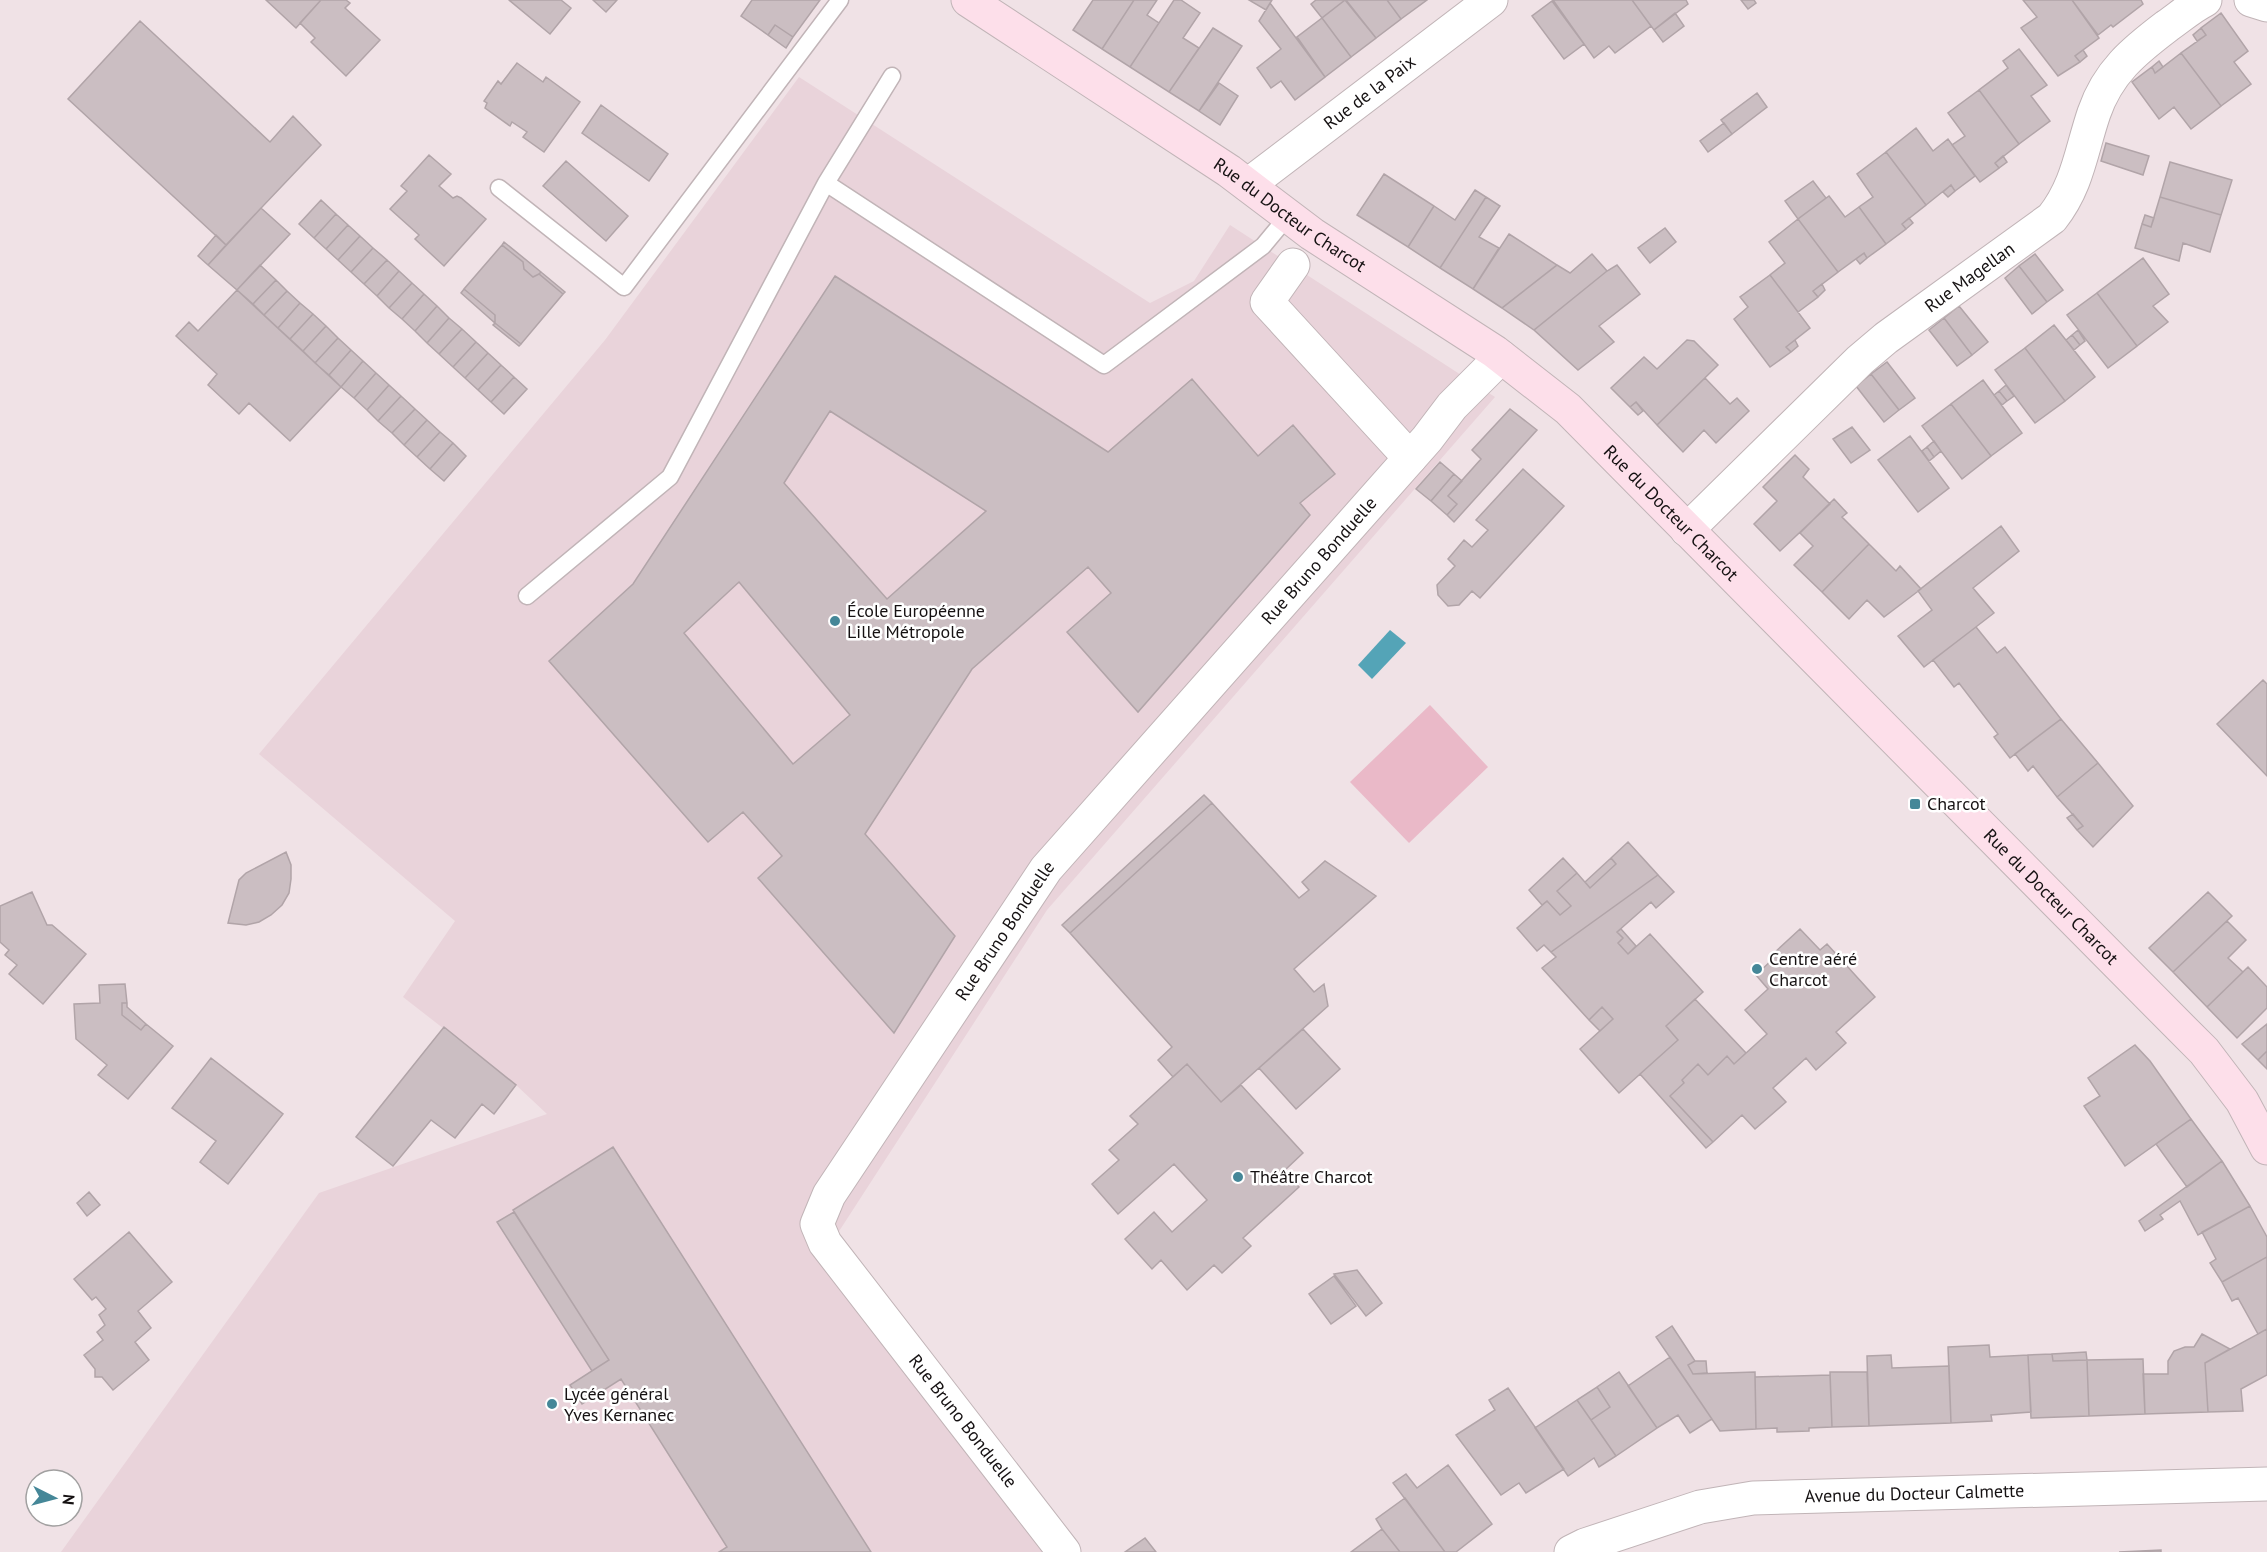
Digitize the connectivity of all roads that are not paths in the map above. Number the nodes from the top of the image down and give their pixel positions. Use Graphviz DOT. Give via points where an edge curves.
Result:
graph roads {
  1 [pos="840,0"];
  2 [pos="968,0"];
  3 [pos="1491,0"];
  4 [pos="2205,0"];
  5 [pos="2251,0"];
  6 [pos="2267,5"];
  7 [pos="892,76"];
  8 [pos="826,183"];
  9 [pos="1248,185"];
  10 [pos="499,188"];
  11 [pos="1288,216"];
  12 [pos="1293,265"];
  13 [pos="1501,357"];
  14 [pos="1410,458"];
  15 [pos="1687,530"];
  16 [pos="527,596"];
  17 [pos="2267,1148"];
  18 [pos="2267,1484"];
  19 [pos="1064,1552"];
  20 [pos="1571,1552"];
  1 -- 10 [label="lane" via="624,287"];
  2 -- 9 [label="street, Rue du Docteur Charcot"];
  3 -- 9 [label="street, Rue de la Paix"];
  4 -- 15 [label="street, Rue Magellan" via="2124,61 2094,112 2077,174 2052,218 1860,360"];
  5 -- 6 [label="street"];
  7 -- 8 [label="lane"];
  8 -- 11 [label="lane" via="1104,365 1263,246"];
  8 -- 16 [label="lane" via="670,477"];
  9 -- 11 [label="street, Rue du Docteur Charcot"];
  11 -- 13 [label="street, Rue du Docteur Charcot"];
  12 -- 14 [label="street" via="1267,302"];
  13 -- 14 [label="street, Rue Bruno Bonduelle" via="1452,406"];
  13 -- 15 [label="street, Rue du Docteur Charcot" via="1577,417"];
  14 -- 19 [label="street, Rue Bruno Bonduelle" via="1046,869 829,1195 818,1224 825,1243"];
  15 -- 17 [label="street, Rue du Docteur Charcot" via="2197,1044 2242,1101"];
  18 -- 20 [label="street, Avenue du Docteur Calmette" via="1753,1498 1700,1507"];
}
